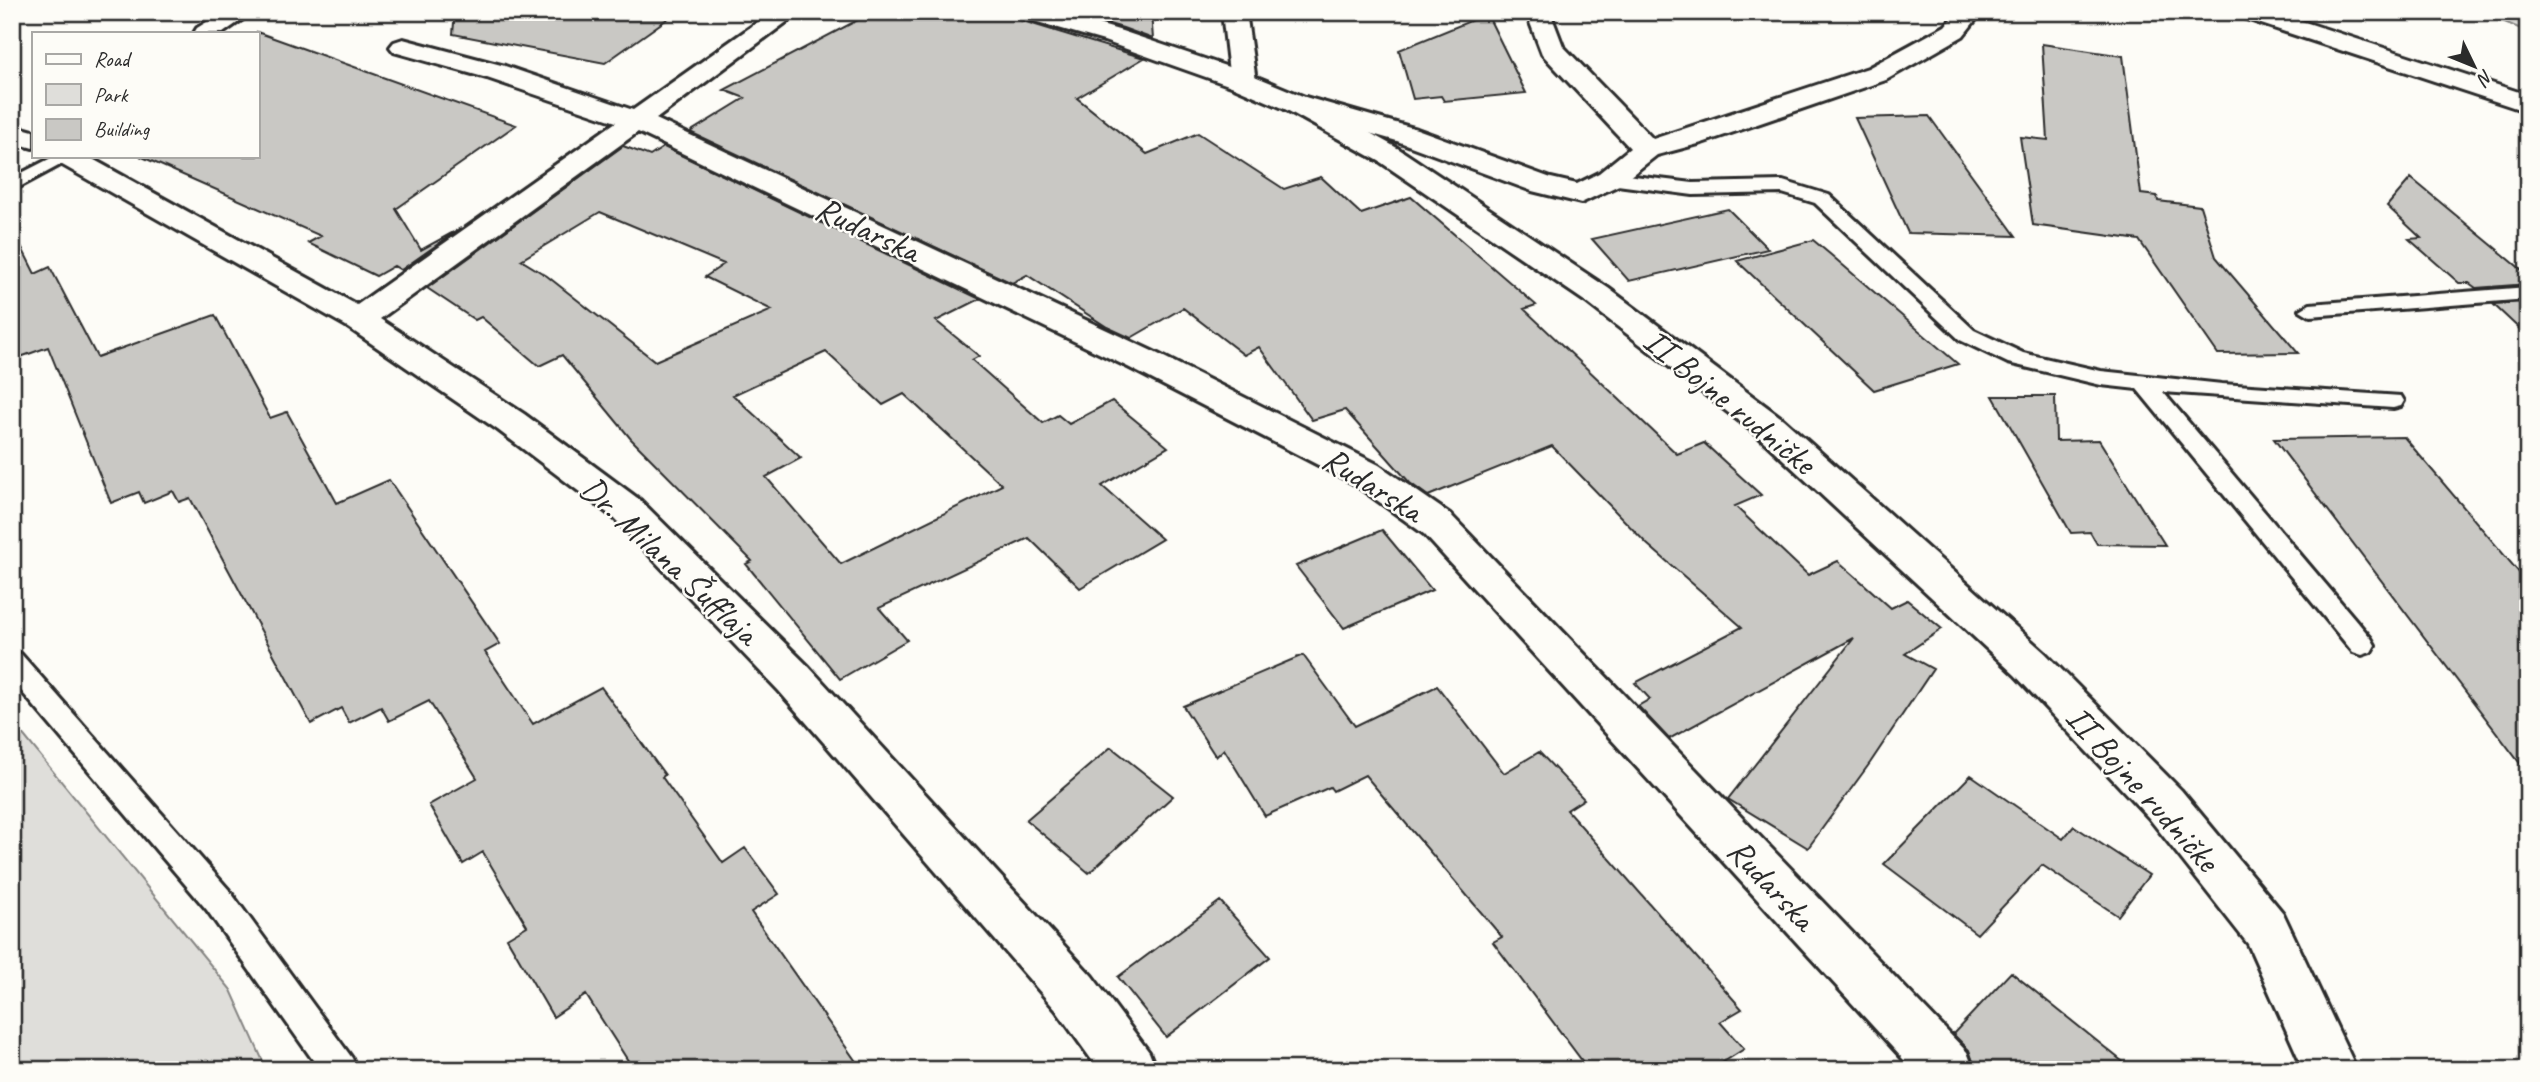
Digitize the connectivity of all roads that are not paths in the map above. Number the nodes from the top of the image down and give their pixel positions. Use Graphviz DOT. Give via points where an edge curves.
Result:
graph roads {
  1 [pos="241,12"];
  2 [pos="788,12"];
  3 [pos="1029,12"];
  4 [pos="1234,12"];
  5 [pos="1538,12"];
  6 [pos="1970,12"];
  7 [pos="2249,12"];
  8 [pos="208,32"];
  9 [pos="403,47"];
  10 [pos="1243,81"];
  11 [pos="1295,103"];
  12 [pos="2528,104"];
  13 [pos="636,120"];
  14 [pos="1647,149"];
  15 [pos="63,158"];
  16 [pos="71,158"];
  17 [pos="1609,179"];
  18 [pos="12,186"];
  19 [pos="2528,293"];
  20 [pos="2311,310"];
  21 [pos="358,319"];
  22 [pos="2143,382"];
  23 [pos="2393,401"];
  24 [pos="2362,645"];
  25 [pos="12,661"];
  26 [pos="340,1070"];
  27 [pos="1130,1070"];
  28 [pos="1948,1070"];
  29 [pos="2331,1070"];
  1 -- 8 [label="street"];
  2 -- 13 [label="street"];
  3 -- 10 [label="street"];
  4 -- 10 [label="street"];
  5 -- 14 [label="street" via="1551,49"];
  6 -- 14 [label="street" via="1954,32 1877,74"];
  7 -- 12 [label="street"];
  9 -- 13 [label="street, Rudarska" via="496,72"];
  10 -- 11 [label="street"];
  11 -- 17 [label="street" via="1407,135 1542,185 1581,194"];
  11 -- 29 [label="street, II Bojne rudničke" via="1389,155 1479,215 1597,295 1727,394 1770,427 2030,664 2165,804 2266,929"];
  13 -- 21 [label="street"];
  13 -- 28 [label="street, Rudarska" via="1140,359 1366,474 1427,517"];
  14 -- 17 [label="street"];
  15 -- 18 [label="lane"];
  16 -- 21 [label="street, Dr. Milana Šufflaja"];
  17 -- 22 [label="lane" via="1693,189 1783,187 1822,200 1968,335 2016,358 2101,378"];
  19 -- 20 [label="lane"];
  21 -- 27 [label="street, Dr. Milana Šufflaja" via="511,422 628,509 794,679 1074,993"];
  22 -- 23 [label="lane"];
  22 -- 24 [label="lane"];
  25 -- 26 [label="lane" via="218,900"];
}
